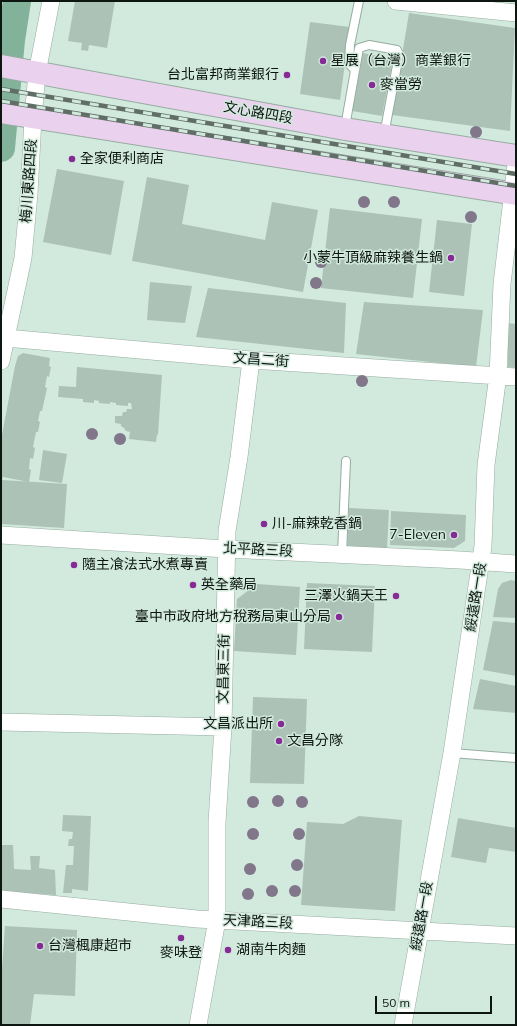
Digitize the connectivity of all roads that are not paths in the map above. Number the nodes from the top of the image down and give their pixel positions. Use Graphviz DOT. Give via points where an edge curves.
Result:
graph roads {
  1 [pos="51,1"];
  2 [pos="359,1"];
  3 [pos="396,1"];
  4 [pos="516,13"];
  5 [pos="1,66"];
  6 [pos="355,70"];
  7 [pos="37,73"];
  8 [pos="1,112"];
  9 [pos="33,118"];
  10 [pos="345,129"];
  11 [pos="384,136"];
  12 [pos="516,156"];
  13 [pos="516,165"];
  14 [pos="514,194"];
  15 [pos="6,338"];
  16 [pos="1,360"];
  17 [pos="251,360"];
  18 [pos="498,375"];
  19 [pos="516,377"];
  20 [pos="346,461"];
  21 [pos="1,535"];
  22 [pos="226,549"];
  23 [pos="342,554"];
  24 [pos="481,561"];
  25 [pos="516,564"];
  26 [pos="1,722"];
  27 [pos="223,727"];
  28 [pos="452,753"];
  29 [pos="516,758"];
  30 [pos="1,900"];
  31 [pos="217,920"];
  32 [pos="419,930"];
  33 [pos="516,936"];
  34 [pos="198,1025"];
  35 [pos="403,1025"];
  1 -- 7 [label="street, 梅川東路四段"];
  2 -- 6 [label="lane" via="348,64"];
  3 -- 4 [label="street"];
  5 -- 7 [label="main road, 文心路四段"];
  6 -- 10 [label="lane"];
  6 -- 11 [label="lane" via="359,48 369,45 397,50 399,55"];
  7 -- 9 [label="street, 梅川東路四段"];
  7 -- 10 [label="main road, 文心路四段"];
  8 -- 9 [label="main road"];
  9 -- 14 [label="main road"];
  9 -- 15 [label="street, 梅川東路四段" via="23,258"];
  10 -- 11 [label="main road, 文心路四段"];
  11 -- 12 [label="main road, 文心路四段"];
  13 -- 14 [label="street, 綏遠路一段"];
  14 -- 18 [label="street, 綏遠路一段" via="502,284"];
  15 -- 16 [label="street, 梅川東路四段"];
  15 -- 17 [label="street, 文昌二街"];
  17 -- 18 [label="street, 文昌二街"];
  17 -- 22 [label="street, 文昌東三街"];
  18 -- 19 [label="street, 文昌二街"];
  18 -- 24 [label="street, 綏遠路一段" via="486,465"];
  20 -- 23 [label="lane"];
  21 -- 22 [label="street, 北平路三段"];
  22 -- 23 [label="street, 北平路三段"];
  22 -- 27 [label="street, 文昌東三街"];
  23 -- 24 [label="street, 北平路三段"];
  24 -- 25 [label="street, 北平路三段"];
  24 -- 28 [label="street, 綏遠路一段"];
  26 -- 27 [label="street"];
  27 -- 31 [label="street, 文昌東三街" via="217,822"];
  28 -- 29 [label="lane"];
  28 -- 32 [label="street, 綏遠路一段"];
  30 -- 31 [label="street, 天津路三段"];
  31 -- 32 [label="street, 天津路三段"];
  31 -- 34 [label="street, 文昌東三街"];
  32 -- 33 [label="street, 天津路三段"];
  32 -- 35 [label="street, 綏遠路一段"];
}
